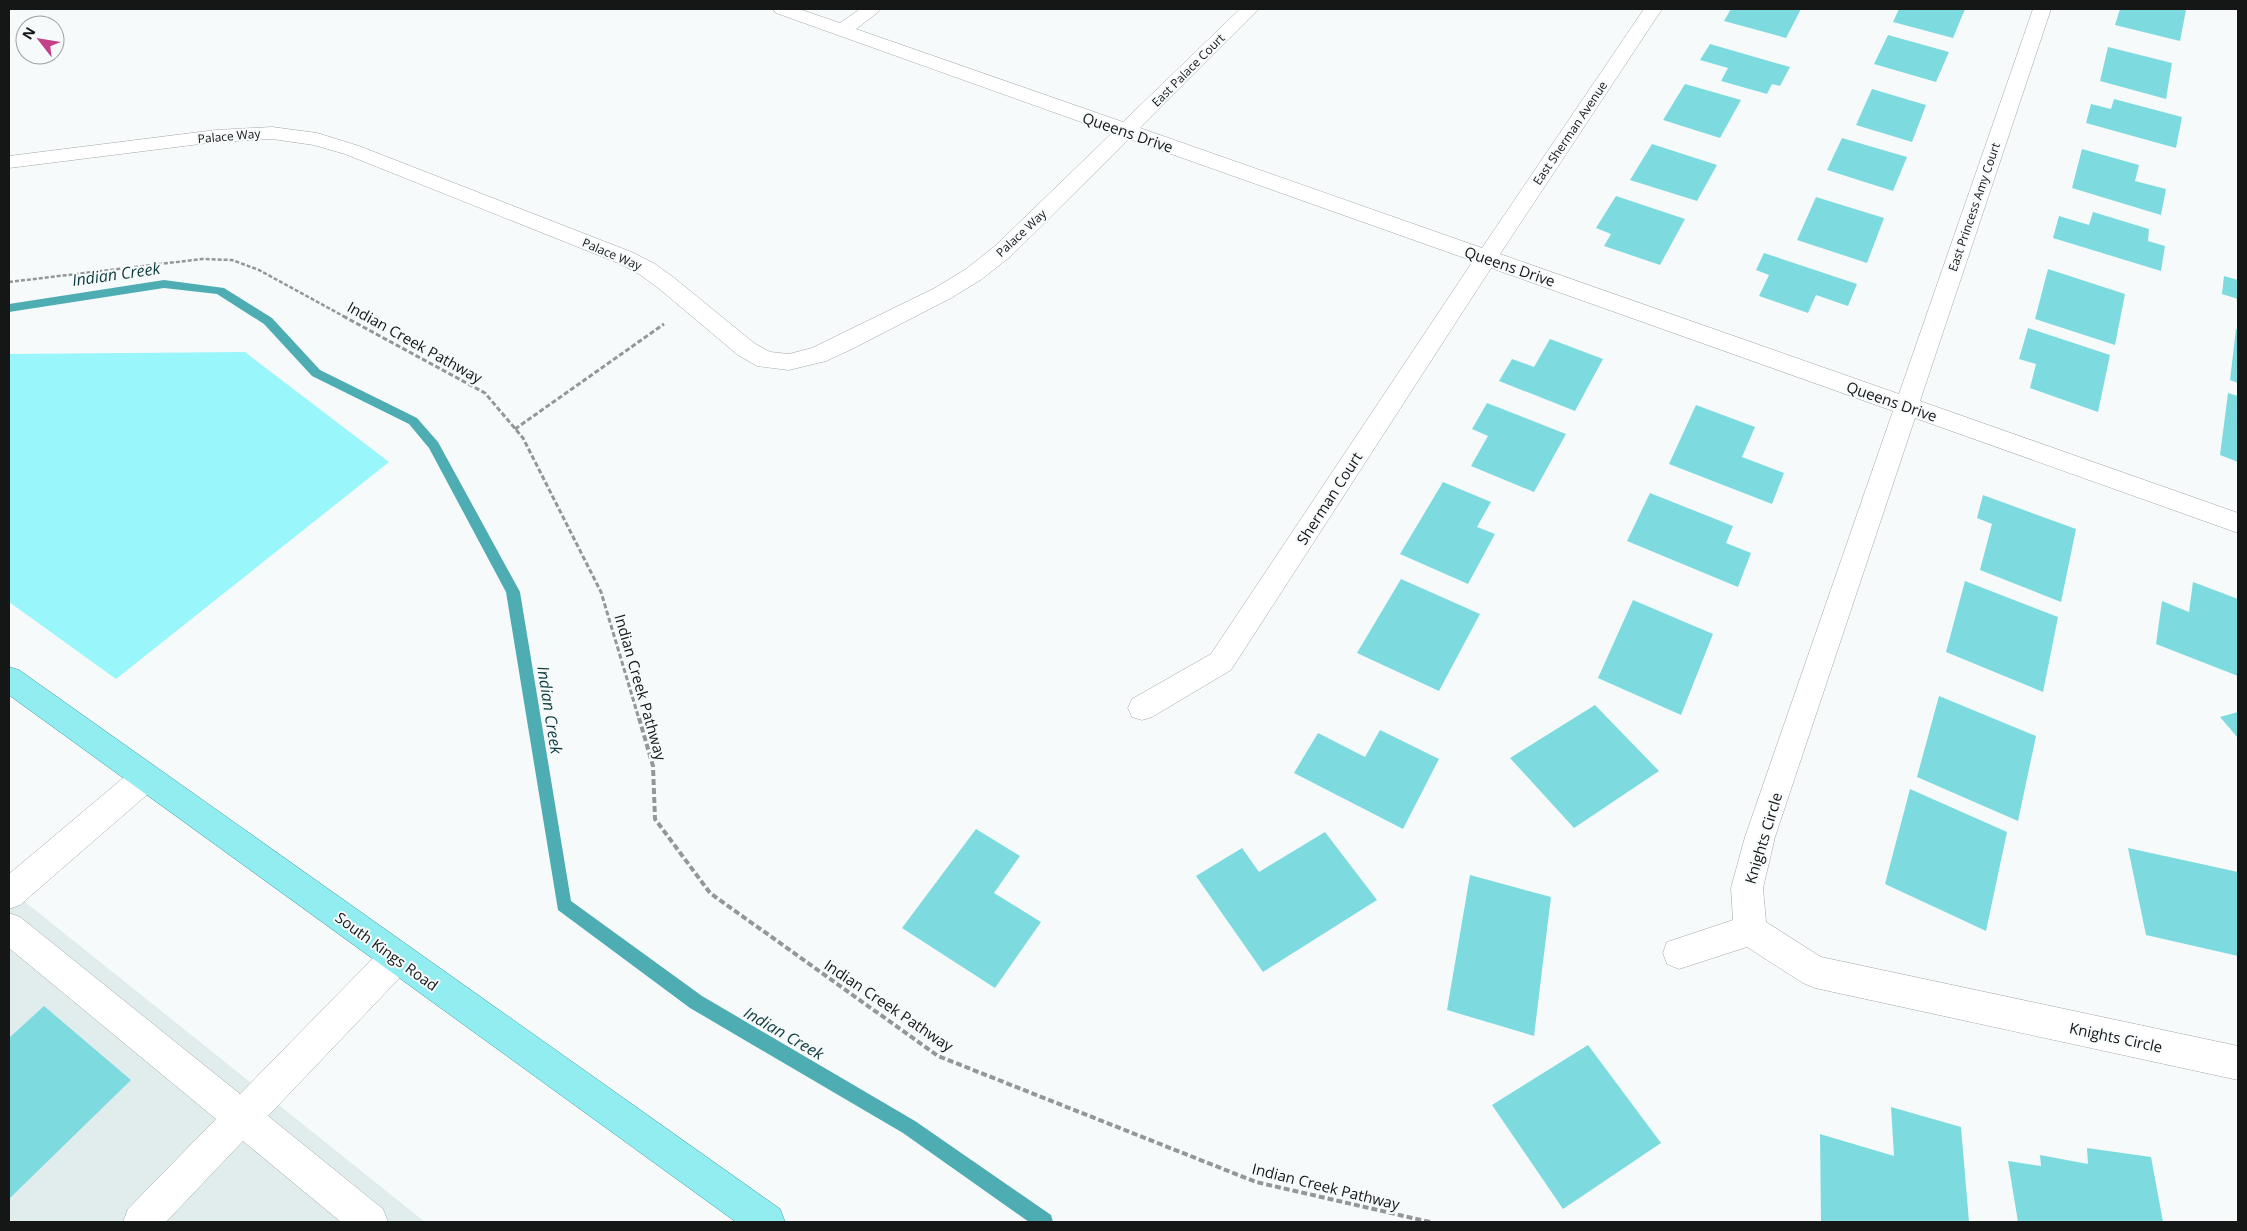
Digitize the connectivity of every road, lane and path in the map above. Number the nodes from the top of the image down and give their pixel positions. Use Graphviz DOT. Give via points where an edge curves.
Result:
graph roads {
  1 [pos="782,9"];
  2 [pos="871,9"];
  3 [pos="1250,9"];
  4 [pos="1654,9"];
  5 [pos="2042,9"];
  6 [pos="842,30"];
  7 [pos="1127,131"];
  8 [pos="9,162"];
  9 [pos="1486,257"];
  10 [pos="9,282"];
  11 [pos="691,304"];
  12 [pos="1907,406"];
  13 [pos="515,429"];
  14 [pos="2238,523"];
  15 [pos="9,679"];
  16 [pos="1142,708"];
  17 [pos="146,778"];
  18 [pos="9,894"];
  19 [pos="9,928"];
  20 [pos="1750,930"];
  21 [pos="1680,953"];
  22 [pos="396,958"];
  23 [pos="2238,1063"];
  24 [pos="242,1119"];
  25 [pos="141,1222"];
  26 [pos="370,1222"];
  27 [pos="767,1222"];
  28 [pos="1430,1222"];
  1 -- 6 [label="street, Queens Drive"];
  2 -- 6 [label="street"];
  3 -- 7 [label="street, East Palace Court"];
  4 -- 9 [label="street, East Sherman Avenue"];
  5 -- 12 [label="street, East Princess Amy Court"];
  6 -- 7 [label="street, Queens Drive"];
  7 -- 9 [label="street, Queens Drive"];
  7 -- 11 [label="street, Palace Way" via="1003,251 974,274 943,293 818,355 789,362 764,360"];
  8 -- 11 [label="street, Palace Way" via="216,136 272,133 317,139 626,258 647,269"];
  9 -- 12 [label="street, Queens Drive"];
  9 -- 16 [label="street, Sherman Court" via="1221,662"];
  10 -- 13 [label="path, Indian Creek Pathway" via="202,259 232,260 259,270 485,393"];
  11 -- 13 [label="path"];
  12 -- 14 [label="street, Queens Drive"];
  12 -- 20 [label="street, Knights Circle" via="1760,838 1747,888"];
  13 -- 28 [label="path, Indian Creek Pathway" via="601,592 653,766 655,818 710,893 938,1056 1256,1182"];
  15 -- 17 [label="main road, South Kings Road"];
  17 -- 18 [label="street"];
  17 -- 22 [label="main road, South Kings Road"];
  19 -- 24 [label="street"];
  20 -- 21 [label="street"];
  20 -- 23 [label="street, Knights Circle" via="1815,972"];
  22 -- 24 [label="street"];
  22 -- 27 [label="main road, South Kings Road"];
  24 -- 25 [label="street"];
  24 -- 26 [label="street"];
}
